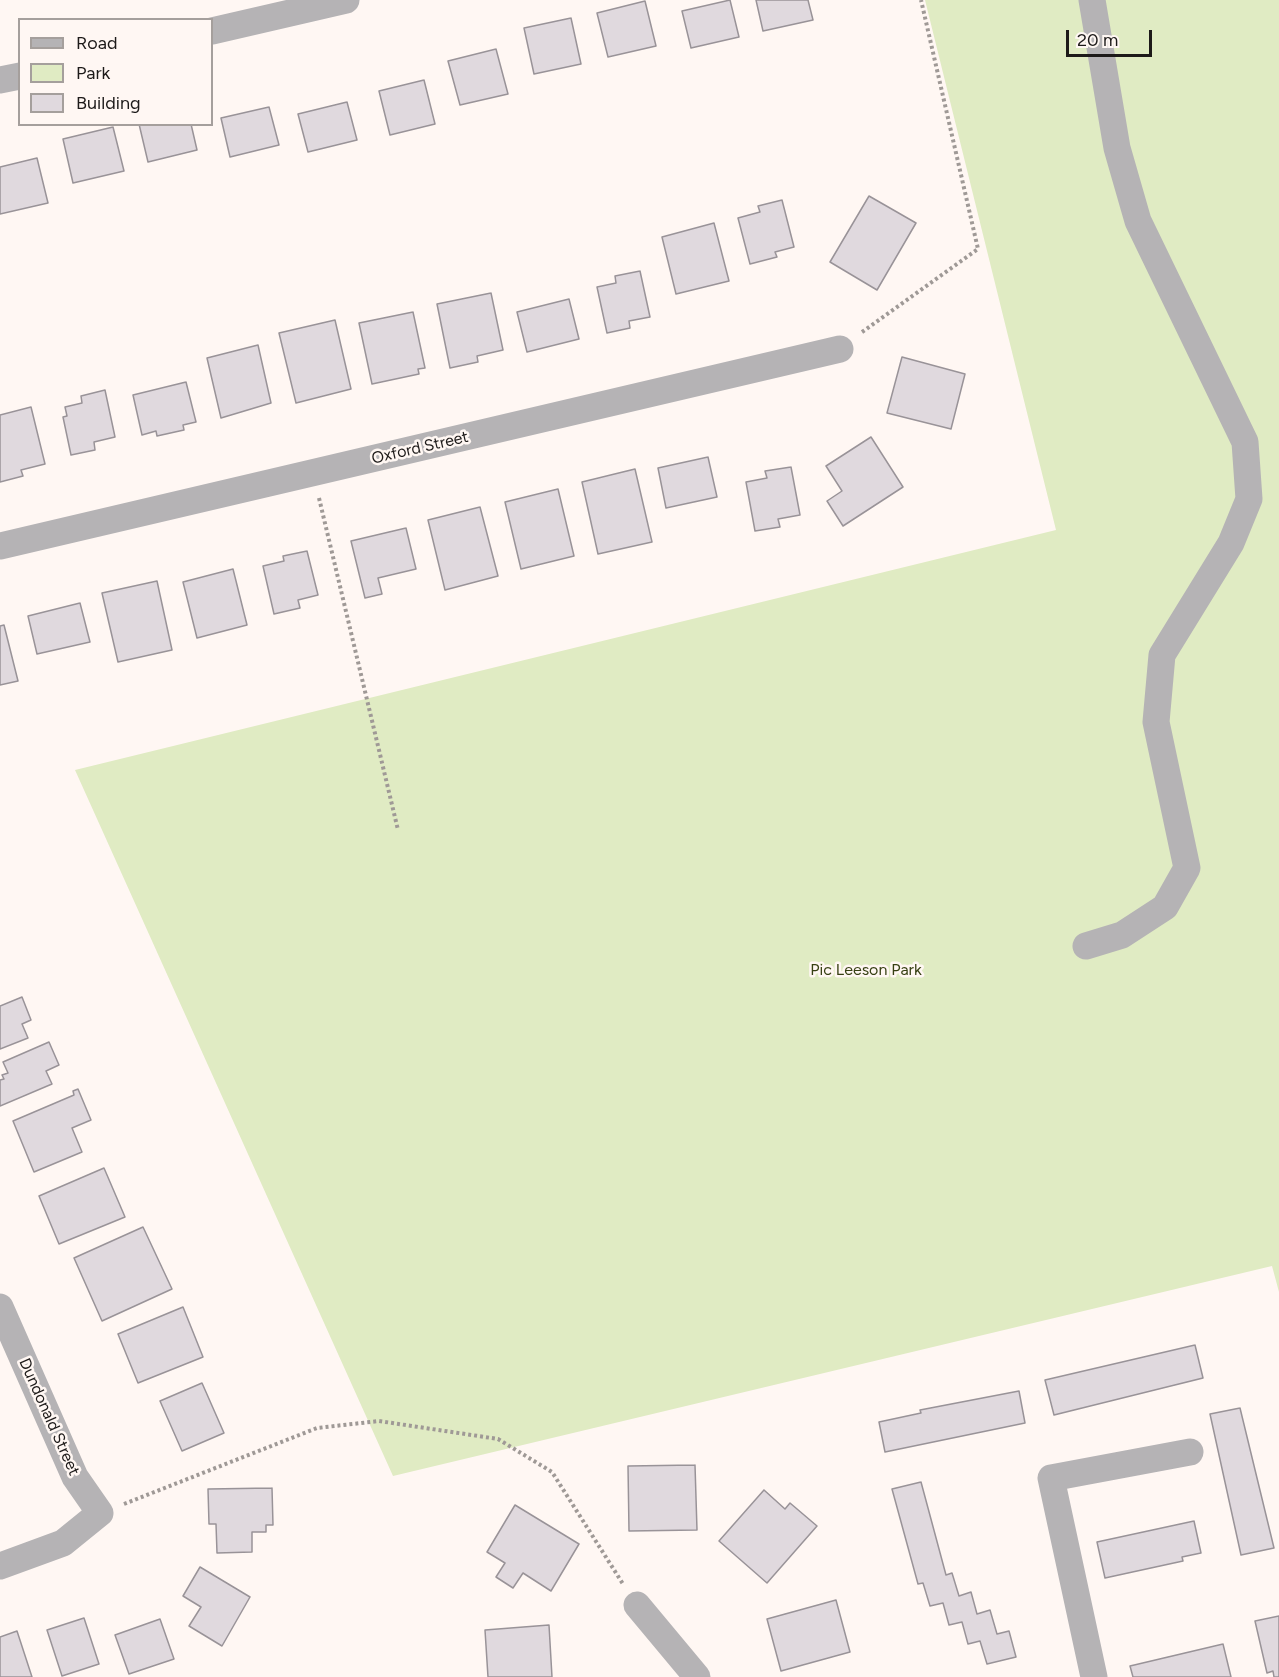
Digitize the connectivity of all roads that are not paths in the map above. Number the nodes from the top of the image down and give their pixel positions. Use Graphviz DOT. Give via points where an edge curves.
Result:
graph roads {
  1 [pos="346,0"];
  2 [pos="1092,0"];
  3 [pos="213,31"];
  4 [pos="18,76"];
  5 [pos="0,80"];
  6 [pos="840,349"];
  7 [pos="0,546"];
  8 [pos="1086,945"];
  9 [pos="0,1307"];
  10 [pos="1190,1452"];
  11 [pos="0,1566"];
  12 [pos="637,1605"];
  13 [pos="697,1677"];
  14 [pos="1094,1677"];
  1 -- 3 [label="street"];
  2 -- 8 [label="street" via="1117,148 1138,221 1245,442 1249,499 1231,543 1162,655 1156,722 1187,868 1165,907 1122,935"];
  4 -- 5 [label="street"];
  6 -- 7 [label="street, Oxford Street"];
  9 -- 11 [label="street, Dundonald Street" via="75,1477 100,1513 63,1543"];
  10 -- 14 [label="street" via="1051,1478"];
  12 -- 13 [label="street"];
}
